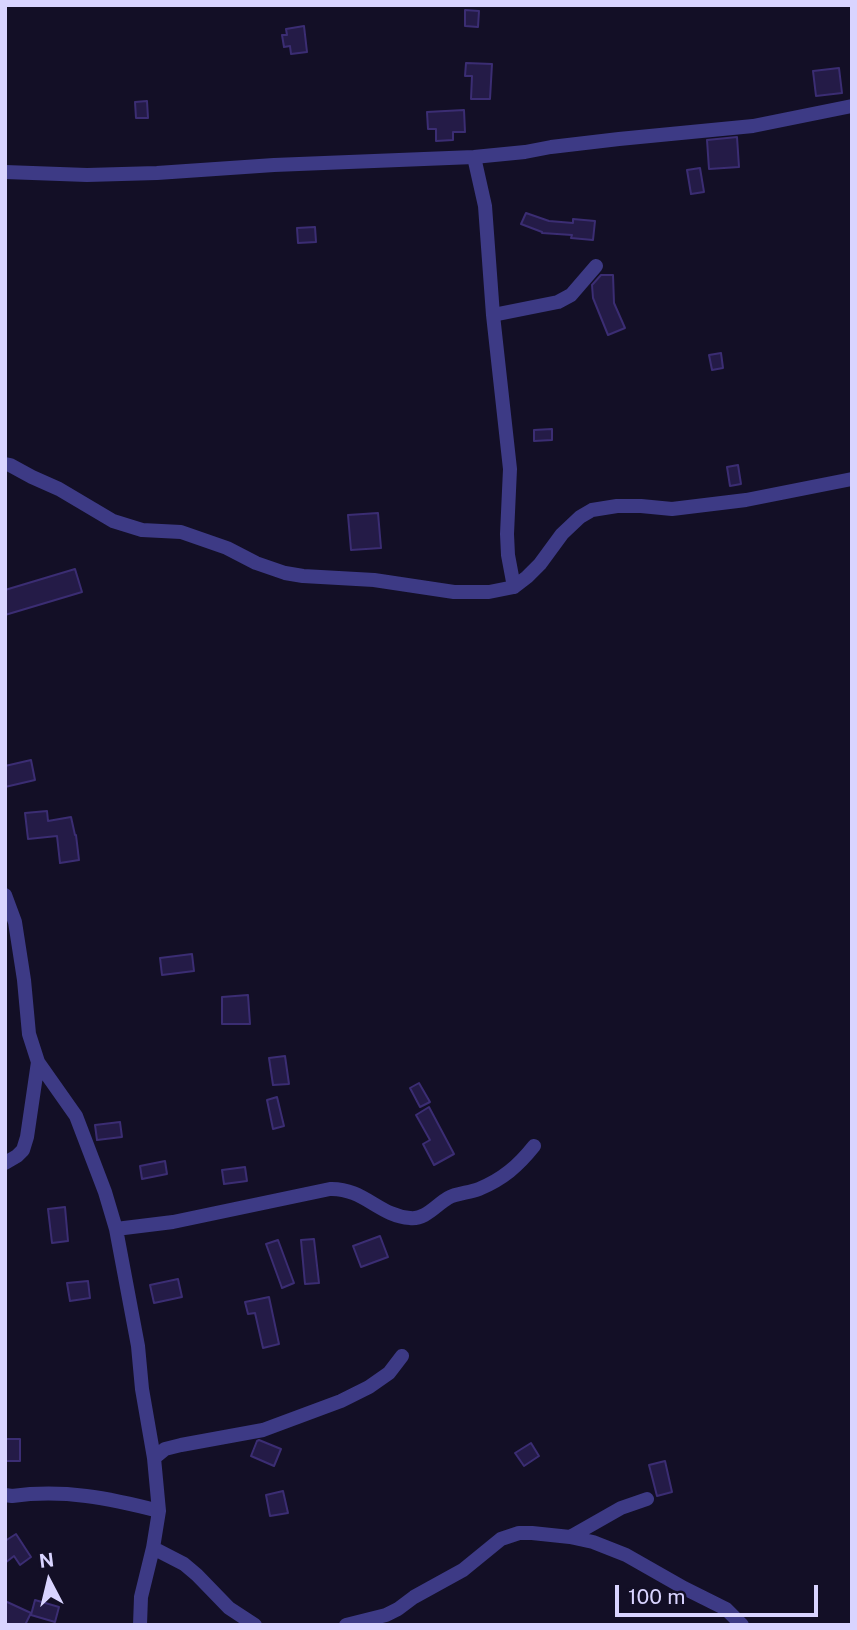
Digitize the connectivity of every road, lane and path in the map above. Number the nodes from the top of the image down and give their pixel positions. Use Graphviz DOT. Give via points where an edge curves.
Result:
graph roads {
  1 [pos="852,106"];
  2 [pos="474,157"];
  3 [pos="5,172"];
  4 [pos="596,266"];
  5 [pos="493,315"];
  6 [pos="5,464"];
  7 [pos="852,479"];
  8 [pos="514,587"];
  9 [pos="5,895"];
  10 [pos="10,922"];
  11 [pos="38,1062"];
  12 [pos="534,1146"];
  13 [pos="5,1163"];
  14 [pos="116,1229"];
  15 [pos="402,1356"];
  16 [pos="154,1458"];
  17 [pos="5,1495"];
  18 [pos="647,1499"];
  19 [pos="159,1511"];
  20 [pos="570,1537"];
  21 [pos="153,1548"];
  22 [pos="140,1625"];
  23 [pos="255,1625"];
  24 [pos="346,1625"];
  25 [pos="742,1625"];
  1 -- 2 [label="street" via="753,126"];
  2 -- 3 [label="street" via="157,173"];
  2 -- 5 [label="street" via="485,206"];
  4 -- 5 [label="street" via="571,295 558,302"];
  5 -- 8 [label="street" via="510,469 507,534"];
  6 -- 8 [label="street" via="113,520 142,530 181,532 285,572 454,592"];
  7 -- 8 [label="street" via="671,509 617,506 592,510 562,534 540,564"];
  9 -- 10 [label="street"];
  10 -- 11 [label="street"];
  11 -- 13 [label="street" via="23,1150"];
  11 -- 14 [label="street" via="76,1116"];
  12 -- 14 [label="street" via="517,1166 492,1182 449,1197 410,1219 339,1188"];
  14 -- 16 [label="street"];
  15 -- 16 [label="street" via="388,1373 341,1401 263,1430 165,1449"];
  16 -- 19 [label="street"];
  17 -- 19 [label="street" via="78,1494"];
  18 -- 20 [label="street"];
  19 -- 21 [label="street"];
  20 -- 24 [label="street" via="519,1533 501,1539 463,1570 398,1609"];
  20 -- 25 [label="street" via="626,1555 726,1609"];
  21 -- 22 [label="street" via="141,1597"];
  21 -- 23 [label="street" via="184,1564 229,1608"];
}
